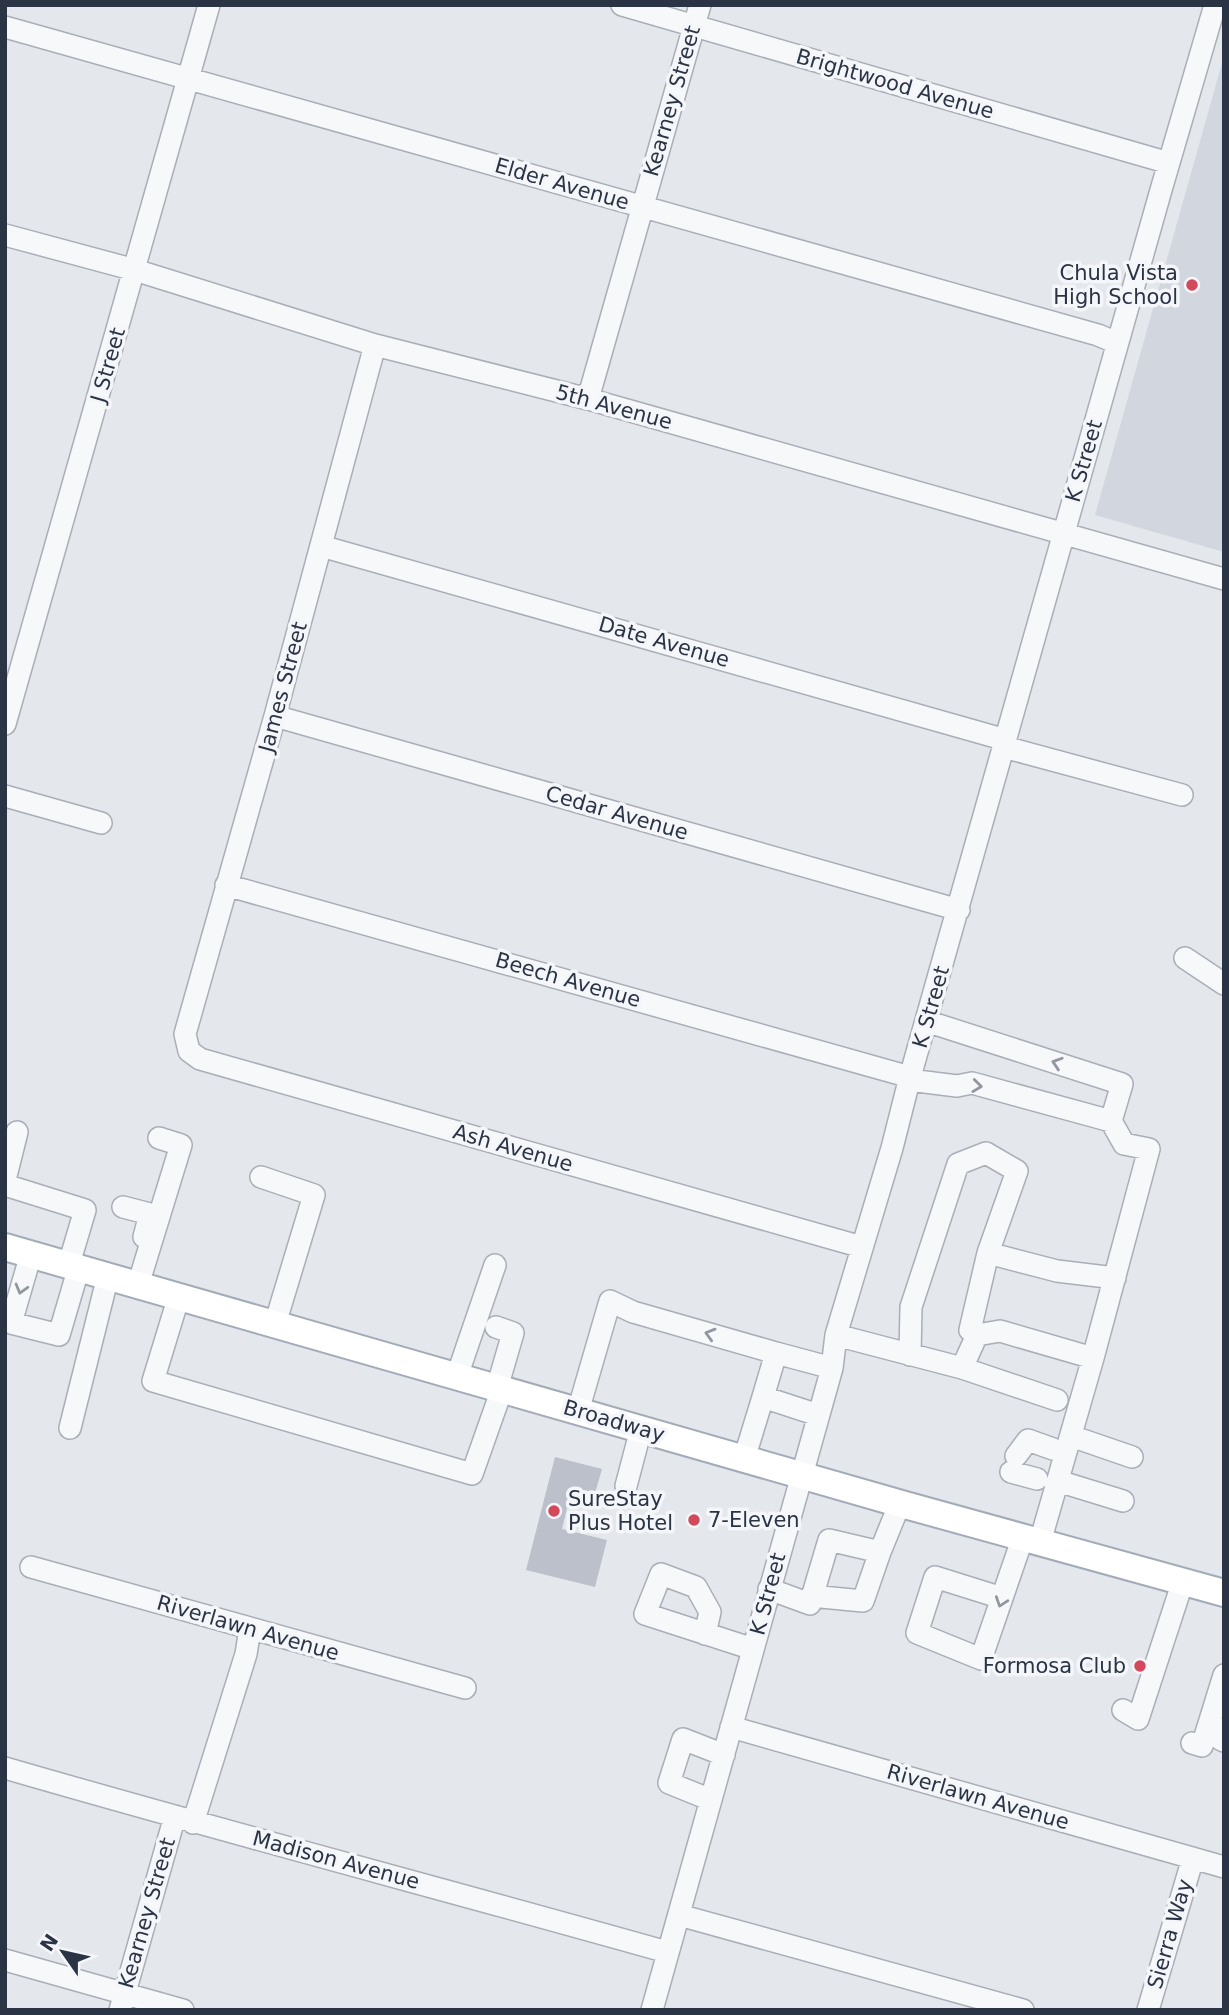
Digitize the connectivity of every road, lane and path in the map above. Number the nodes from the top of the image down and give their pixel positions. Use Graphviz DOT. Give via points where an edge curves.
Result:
graph roads {
  1 [pos="209,5"];
  2 [pos="622,5"];
  3 [pos="700,5"];
  4 [pos="1215,5"];
  5 [pos="694,26"];
  6 [pos="5,27"];
  7 [pos="188,78"];
  8 [pos="1169,163"];
  9 [pos="641,206"];
  10 [pos="5,235"];
  11 [pos="135,270"];
  12 [pos="1117,343"];
  13 [pos="375,345"];
  14 [pos="587,399"];
  15 [pos="1063,535"];
  16 [pos="321,546"];
  17 [pos="1224,579"];
  18 [pos="275,716"];
  19 [pos="5,724"];
  20 [pos="1005,744"];
  21 [pos="1182,795"];
  22 [pos="5,796"];
  23 [pos="101,823"];
  24 [pos="226,885"];
  25 [pos="959,910"];
  26 [pos="1185,958"];
  27 [pos="1224,984"];
  28 [pos="926,1021"];
  29 [pos="186,1028"];
  30 [pos="910,1078"];
  31 [pos="1111,1121"];
  32 [pos="17,1132"];
  33 [pos="159,1138"];
  34 [pos="261,1177"];
  35 [pos="5,1182"];
  36 [pos="124,1207"];
  37 [pos="5,1247"];
  38 [pos="862,1247"];
  39 [pos="988,1253"];
  40 [pos="31,1254"];
  41 [pos="495,1265"];
  42 [pos="74,1266"];
  43 [pos="1115,1278"];
  44 [pos="126,1281"];
  45 [pos="179,1296"];
  46 [pos="275,1324"];
  47 [pos="496,1327"];
  48 [pos="836,1335"];
  49 [pos="978,1335"];
  50 [pos="776,1353"];
  51 [pos="910,1354"];
  52 [pos="1093,1358"];
  53 [pos="832,1368"];
  54 [pos="962,1368"];
  55 [pos="457,1376"];
  56 [pos="499,1388"];
  57 [pos="764,1397"];
  58 [pos="1058,1400"];
  59 [pos="578,1411"];
  60 [pos="818,1415"];
  61 [pos="70,1428"];
  62 [pos="641,1429"];
  63 [pos="1071,1436"];
  64 [pos="1053,1449"];
  65 [pos="1132,1457"];
  66 [pos="744,1459"];
  67 [pos="801,1475"];
  68 [pos="1047,1480"];
  69 [pos="626,1486"];
  70 [pos="1123,1502"];
  71 [pos="900,1503"];
  72 [pos="1032,1539"];
  73 [pos="880,1552"];
  74 [pos="31,1567"];
  75 [pos="1183,1581"];
  76 [pos="769,1589"];
  77 [pos="1224,1593"];
  78 [pos="811,1596"];
  79 [pos="1002,1598"];
  80 [pos="250,1629"];
  81 [pos="705,1634"];
  82 [pos="753,1649"];
  83 [pos="1224,1675"];
  84 [pos="465,1688"];
  85 [pos="1122,1710"];
  86 [pos="732,1727"];
  87 [pos="1224,1729"];
  88 [pos="1224,1741"];
  89 [pos="1192,1743"];
  90 [pos="724,1755"];
  91 [pos="5,1768"];
  92 [pos="711,1800"];
  93 [pos="184,1819"];
  94 [pos="1193,1858"];
  95 [pos="1224,1867"];
  96 [pos="679,1915"];
  97 [pos="667,1952"];
  98 [pos="5,1960"];
  99 [pos="122,2001"];
  100 [pos="183,2010"];
  101 [pos="652,2010"];
  102 [pos="1023,2010"];
  103 [pos="1148,2010"];
  1 -- 7 [label="street, J Street"];
  2 -- 5 [label="street, Brightwood Avenue"];
  3 -- 5 [label="street, Kearney Street"];
  4 -- 8 [label="street, K Street"];
  5 -- 8 [label="street, Brightwood Avenue"];
  5 -- 9 [label="street, Kearney Street"];
  6 -- 7 [label="street, Elder Avenue"];
  7 -- 9 [label="street, Elder Avenue"];
  7 -- 11 [label="street, J Street"];
  8 -- 12 [label="street, K Street"];
  9 -- 12 [label="street, Elder Avenue"];
  9 -- 14 [label="street, Kearney Street"];
  10 -- 11 [label="street, 5th Avenue"];
  11 -- 13 [label="street, 5th Avenue"];
  11 -- 19 [label="street, J Street"];
  12 -- 15 [label="street, K Street"];
  13 -- 14 [label="street, 5th Avenue"];
  13 -- 16 [label="street, James Street"];
  14 -- 15 [label="street, 5th Avenue"];
  15 -- 17 [label="street, 5th Avenue"];
  15 -- 20 [label="street, K Street"];
  16 -- 18 [label="street, James Street"];
  16 -- 20 [label="street, Date Avenue"];
  18 -- 24 [label="street, James Street"];
  18 -- 25 [label="street, Cedar Avenue"];
  20 -- 21 [label="street, Date Avenue"];
  20 -- 25 [label="street, K Street"];
  22 -- 23 [label="street"];
  24 -- 29 [label="street, James Street"];
  24 -- 30 [label="street, Beech Avenue"];
  25 -- 28 [label="street, K Street"];
  26 -- 27 [label="street"];
  28 -- 30 [label="street, K Street"];
  31 -- 28 [label="street, one-way" via="1122,1084"];
  29 -- 38 [label="street, Ash Avenue" via="186,1045 200,1059"];
  30 -- 31 [label="street, Beech Avenue, one-way" via="957,1086 972,1083"];
  30 -- 38 [label="street, K Street"];
  31 -- 43 [label="street" via="1124,1144 1149,1149"];
  32 -- 35 [label="street"];
  33 -- 44 [label="street" via="181,1144"];
  34 -- 46 [label="street" via="314,1195"];
  35 -- 42 [label="street" via="85,1210"];
  36 -- 44 [label="street" via="150,1214"];
  37 -- 40 [label="main road, Broadway"];
  38 -- 48 [label="street, K Street"];
  39 -- 43 [label="street" via="1056,1271"];
  39 -- 49 [label="street" via="970,1330"];
  39 -- 51 [label="street" via="1017,1171 986,1153 958,1164 911,1307"];
  40 -- 42 [label="main road, Broadway"];
  40 -- 42 [label="street, one-way" via="11,1323 59,1335"];
  41 -- 55 [label="street"];
  42 -- 44 [label="main road, Broadway"];
  43 -- 52 [label="street"];
  44 -- 45 [label="main road, Broadway"];
  44 -- 61 [label="street"];
  45 -- 46 [label="main road, Broadway"];
  45 -- 56 [label="street" via="153,1381 472,1474"];
  46 -- 55 [label="main road, Broadway"];
  47 -- 56 [label="street" via="513,1333"];
  48 -- 51 [label="street"];
  48 -- 53 [label="street, K Street"];
  49 -- 52 [label="street" via="1000,1331"];
  49 -- 54 [label="street"];
  50 -- 53 [label="street"];
  50 -- 57 [label="street"];
  50 -- 59 [label="street, one-way" via="633,1312 610,1301"];
  51 -- 54 [label="street"];
  52 -- 63 [label="street"];
  53 -- 60 [label="street, K Street"];
  54 -- 58 [label="street"];
  55 -- 56 [label="main road, Broadway"];
  56 -- 59 [label="main road, Broadway"];
  57 -- 60 [label="street"];
  57 -- 66 [label="street"];
  59 -- 62 [label="main road, Broadway"];
  60 -- 67 [label="street, K Street"];
  62 -- 66 [label="main road, Broadway"];
  62 -- 69 [label="street"];
  63 -- 65 [label="street"];
  63 -- 68 [label="street"];
  64 -- 68 [label="street" via="1028,1440 1014,1464"];
  66 -- 67 [label="main road, Broadway"];
  67 -- 71 [label="main road, Broadway"];
  67 -- 76 [label="street, K Street"];
  68 -- 70 [label="street"];
  68 -- 72 [label="street"];
  71 -- 72 [label="main road, Broadway"];
  71 -- 73 [label="street"];
  72 -- 75 [label="main road, Broadway"];
  72 -- 79 [label="street, one-way"];
  73 -- 78 [label="street" via="863,1601"];
  73 -- 78 [label="street" via="829,1540"];
  74 -- 80 [label="street, Riverlawn Avenue"];
  75 -- 77 [label="main road, Broadway"];
  75 -- 85 [label="street" via="1138,1719"];
  76 -- 78 [label="street" via="810,1604"];
  76 -- 82 [label="street, K Street"];
  80 -- 84 [label="street, Riverlawn Avenue"];
  80 -- 93 [label="street, Kearney Street" via="246,1654"];
  81 -- 82 [label="street"];
  82 -- 86 [label="street, K Street"];
  83 -- 89 [label="street" via="1202,1746"];
  86 -- 90 [label="street, K Street"];
  86 -- 94 [label="street, Riverlawn Avenue"];
  87 -- 88 [label="street" via="1220,1740"];
  90 -- 92 [label="street, K Street"];
  90 -- 92 [label="street" via="683,1739 669,1783"];
  91 -- 93 [label="street, Madison Avenue"];
  92 -- 96 [label="street, K Street"];
  93 -- 97 [label="street, Madison Avenue"];
  93 -- 99 [label="street, Kearney Street"];
  94 -- 95 [label="street, Riverlawn Avenue"];
  94 -- 103 [label="street, Sierra Way"];
  96 -- 97 [label="street, K Street"];
  96 -- 102 [label="street"];
  97 -- 101 [label="street, K Street"];
  98 -- 99 [label="street"];
  99 -- 100 [label="street"];
}
